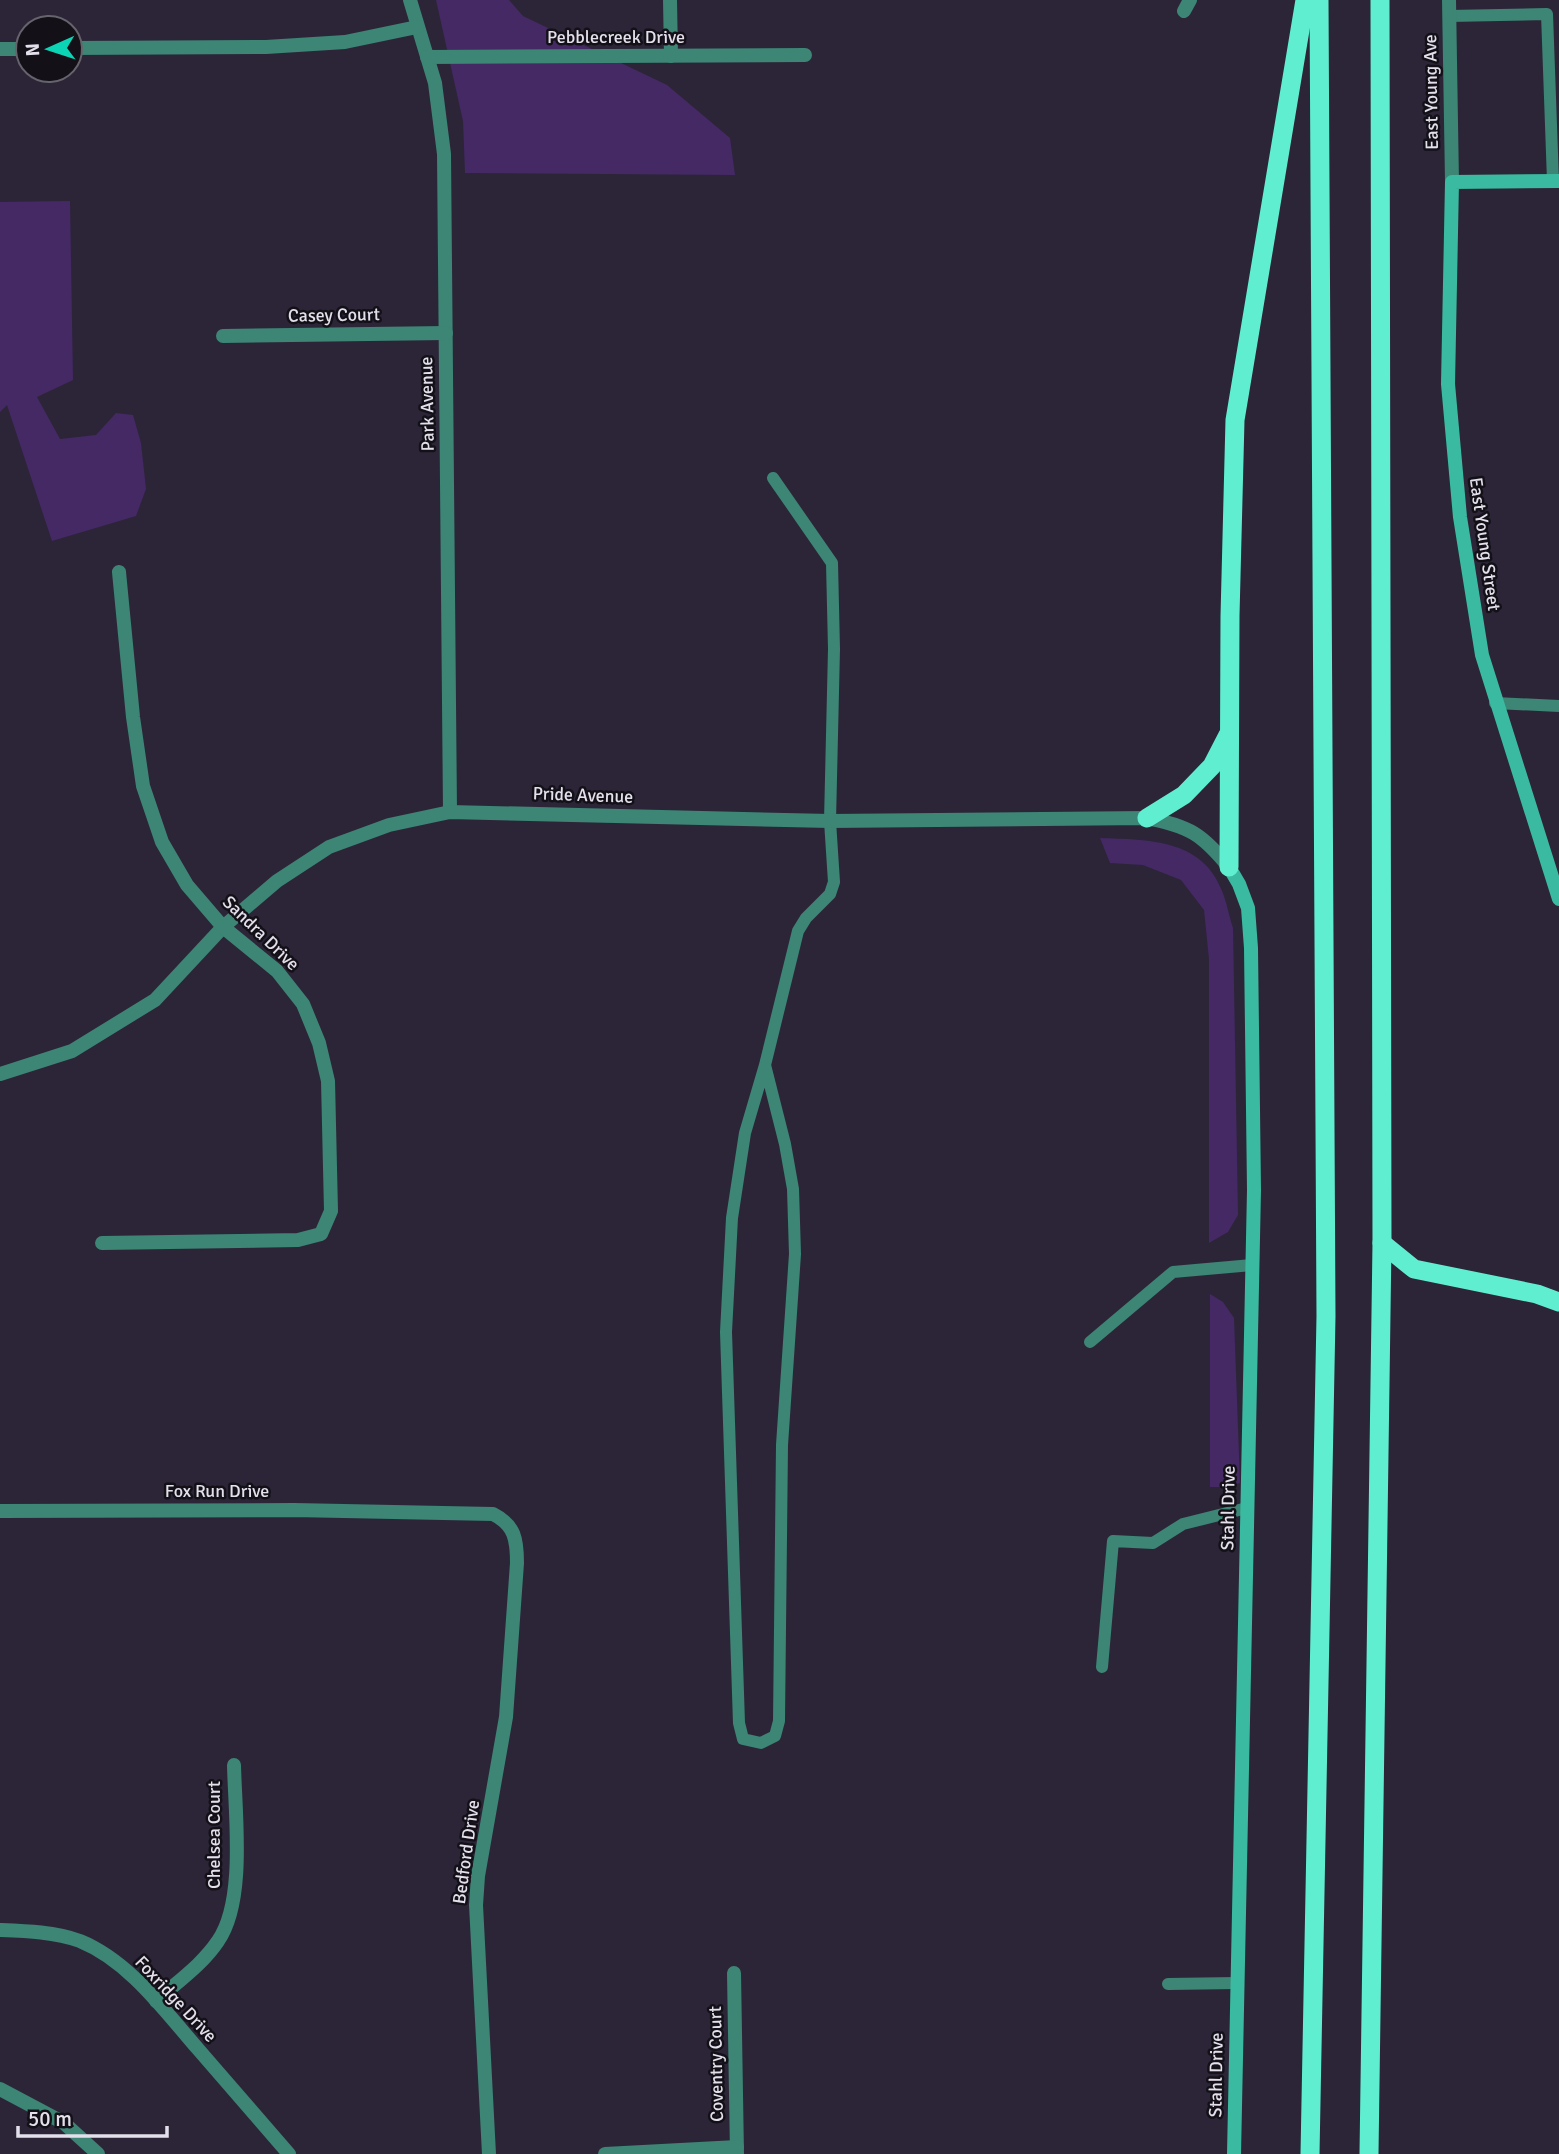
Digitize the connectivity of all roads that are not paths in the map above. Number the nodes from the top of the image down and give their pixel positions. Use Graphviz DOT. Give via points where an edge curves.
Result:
graph roads {
  1 [pos="410,0"];
  2 [pos="670,0"];
  3 [pos="1305,0"];
  4 [pos="1318,0"];
  5 [pos="1380,0"];
  6 [pos="1449,0"];
  7 [pos="1449,16"];
  8 [pos="417,27"];
  9 [pos="84,48"];
  10 [pos="1554,53"];
  11 [pos="805,55"];
  12 [pos="671,56"];
  13 [pos="427,57"];
  14 [pos="1555,101"];
  15 [pos="1556,181"];
  16 [pos="1452,183"];
  17 [pos="446,333"];
  18 [pos="223,336"];
  19 [pos="773,478"];
  20 [pos="119,572"];
  21 [pos="1495,703"];
  22 [pos="1559,706"];
  23 [pos="1230,731"];
  24 [pos="450,812"];
  25 [pos="1147,818"];
  26 [pos="830,821"];
  27 [pos="1229,867"];
  28 [pos="1559,900"];
  29 [pos="223,927"];
  30 [pos="765,1065"];
  31 [pos="0,1073"];
  32 [pos="102,1243"];
  33 [pos="1382,1243"];
  34 [pos="1252,1265"];
  35 [pos="1559,1302"];
  36 [pos="1090,1342"];
  37 [pos="1247,1508"];
  38 [pos="0,1511"];
  39 [pos="517,1556"];
  40 [pos="1102,1667"];
  41 [pos="234,1765"];
  42 [pos="0,1930"];
  43 [pos="734,1973"];
  44 [pos="1237,1983"];
  45 [pos="1168,1984"];
  46 [pos="156,2001"];
  47 [pos="0,2090"];
  48 [pos="737,2150"];
  49 [pos="98,2154"];
  50 [pos="289,2154"];
  51 [pos="489,2154"];
  52 [pos="605,2154"];
  53 [pos="1234,2154"];
  54 [pos="1310,2154"];
  55 [pos="1368,2154"];
  1 -- 8 [label="street, Park Avenue"];
  2 -- 12 [label="street"];
  3 -- 23 [label="highway" via="1234,420"];
  4 -- 54 [label="highway" via="1326,1316"];
  5 -- 33 [label="highway"];
  6 -- 7 [label="street, East Young Ave"];
  7 -- 10 [label="lane" via="1547,14"];
  7 -- 16 [label="street, East Young Ave"];
  8 -- 9 [label="street" via="345,42 266,47"];
  8 -- 13 [label="street, Park Avenue"];
  10 -- 14 [label="lane"];
  11 -- 12 [label="street, Pebblecreek Drive"];
  12 -- 13 [label="street, Pebblecreek Drive"];
  13 -- 17 [label="street, Park Avenue" via="444,153"];
  14 -- 15 [label="lane"];
  15 -- 16 [label="main road"];
  16 -- 21 [label="main road, East Young Street" via="1449,397 1460,517 1482,654"];
  17 -- 18 [label="street, Casey Court"];
  17 -- 24 [label="street, Park Avenue"];
  19 -- 26 [label="lane" via="832,563"];
  20 -- 29 [label="street, Sandra Drive" via="143,786 162,842 187,885"];
  21 -- 22 [label="lane"];
  21 -- 28 [label="main road, East Young Street"];
  23 -- 25 [label="highway" via="1212,766 1184,795"];
  23 -- 27 [label="highway"];
  24 -- 26 [label="street, Pride Avenue"];
  24 -- 29 [label="street, Pride Avenue" via="389,825 329,847 276,881"];
  25 -- 26 [label="street, Pride Avenue"];
  25 -- 27 [label="street, Pride Avenue" via="1196,833"];
  26 -- 30 [label="lane" via="834,882 830,894 798,931"];
  27 -- 34 [label="main road, Stahl Drive" via="1248,908 1251,948"];
  29 -- 31 [label="street, Pride Avenue" via="155,1000 72,1051"];
  29 -- 32 [label="street, Sandra Drive" via="277,971 303,1004 319,1042 328,1081 331,1211 321,1234 298,1240"];
  30 -- 30 [label="lane" via="746,1133 734,1206 726,1332 739,1723 743,1739 761,1743 775,1736 779,1721 782,1445 794,1254 793,1189"];
  33 -- 35 [label="highway" via="1414,1269"];
  33 -- 55 [label="highway"];
  34 -- 36 [label="lane" via="1174,1272"];
  34 -- 37 [label="main road, Stahl Drive"];
  37 -- 40 [label="lane" via="1183,1524 1153,1544 1113,1541"];
  37 -- 44 [label="main road, Stahl Drive"];
  38 -- 39 [label="street, Fox Run Drive" via="494,1514 513,1530"];
  39 -- 51 [label="street, Bedford Drive" via="506,1717 476,1905"];
  41 -- 46 [label="street, Chelsea Court" via="237,1871 230,1919 201,1961"];
  42 -- 46 [label="street, Foxridge Drive" via="79,1941 128,1972"];
  43 -- 48 [label="street, Coventry Court"];
  44 -- 45 [label="lane"];
  44 -- 53 [label="main road, Stahl Drive"];
  46 -- 50 [label="street, Foxridge Drive"];
  47 -- 49 [label="street" via="64,2123"];
  48 -- 52 [label="street"];
}
